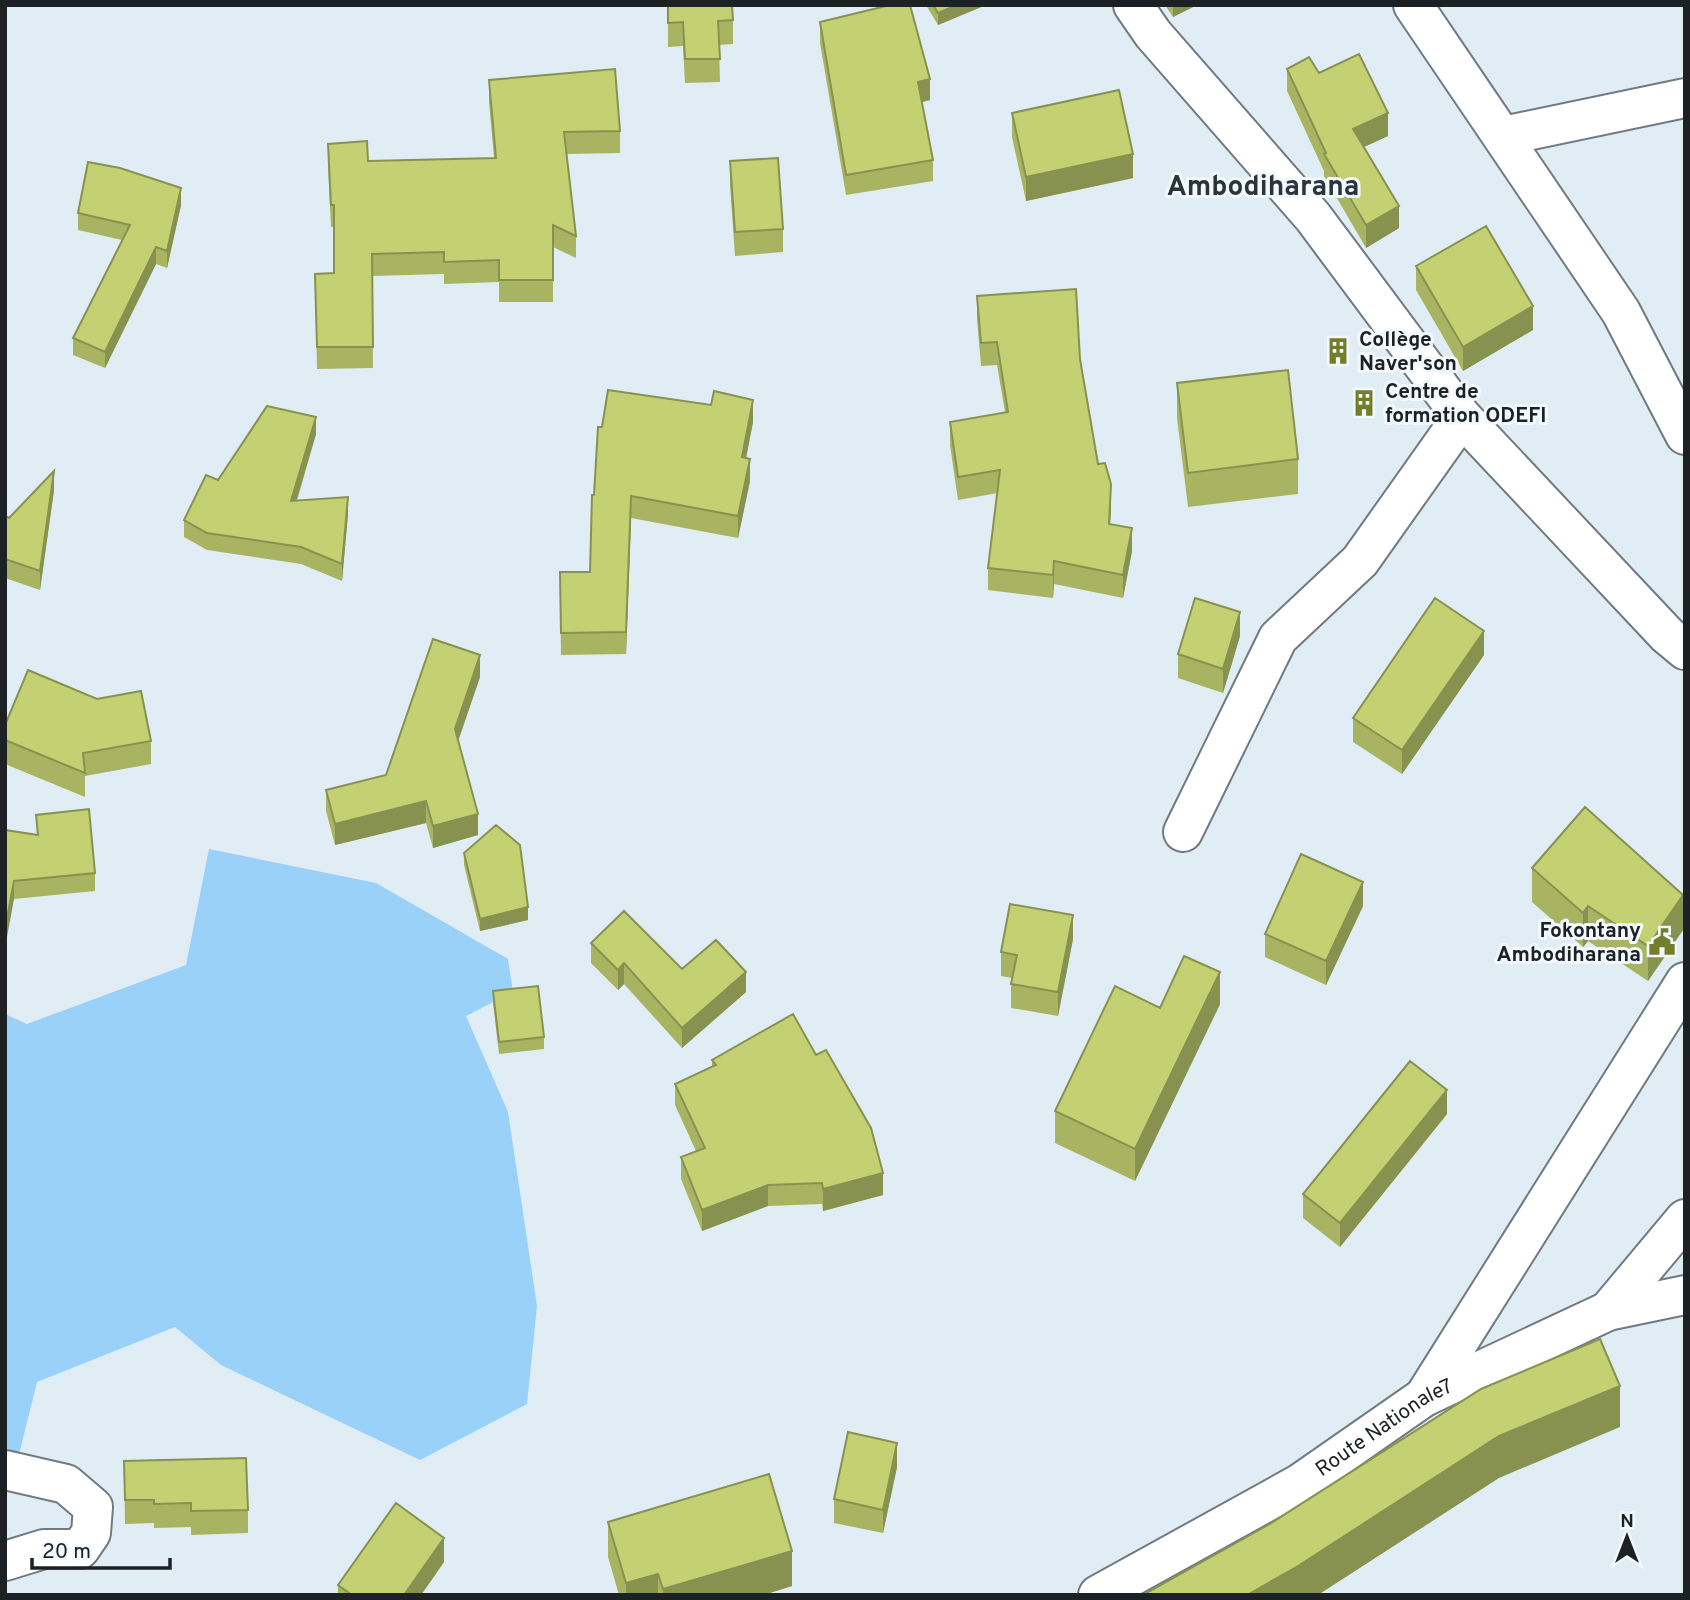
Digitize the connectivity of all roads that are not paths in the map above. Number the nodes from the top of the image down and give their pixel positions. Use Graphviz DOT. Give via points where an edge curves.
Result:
graph roads {
  1 [pos="1133,5"];
  2 [pos="1413,5"];
  3 [pos="1685,98"];
  4 [pos="1503,136"];
  5 [pos="1462,417"];
  6 [pos="1685,435"];
  7 [pos="1685,650"];
  8 [pos="1183,832"];
  9 [pos="1685,982"];
  10 [pos="1685,1219"];
  11 [pos="1685,1295"];
  12 [pos="1608,1311"];
  13 [pos="1424,1397"];
  14 [pos="5,1470"];
  15 [pos="5,1561"];
  16 [pos="1098,1595"];
  1 -- 5 [label="street" via="1312,217"];
  2 -- 4 [label="street"];
  3 -- 4 [label="street"];
  4 -- 6 [label="street" via="1621,312"];
  5 -- 7 [label="street"];
  5 -- 8 [label="street" via="1360,561 1278,638"];
  9 -- 13 [label="street"];
  10 -- 12 [label="street"];
  11 -- 12 [label="street, Route Nationale7"];
  12 -- 13 [label="street, Route Nationale7"];
  13 -- 16 [label="street, Route Nationale7" via="1299,1484"];
  14 -- 15 [label="street" via="66,1484 93,1507 91,1533 80,1549 44,1549"];
}
